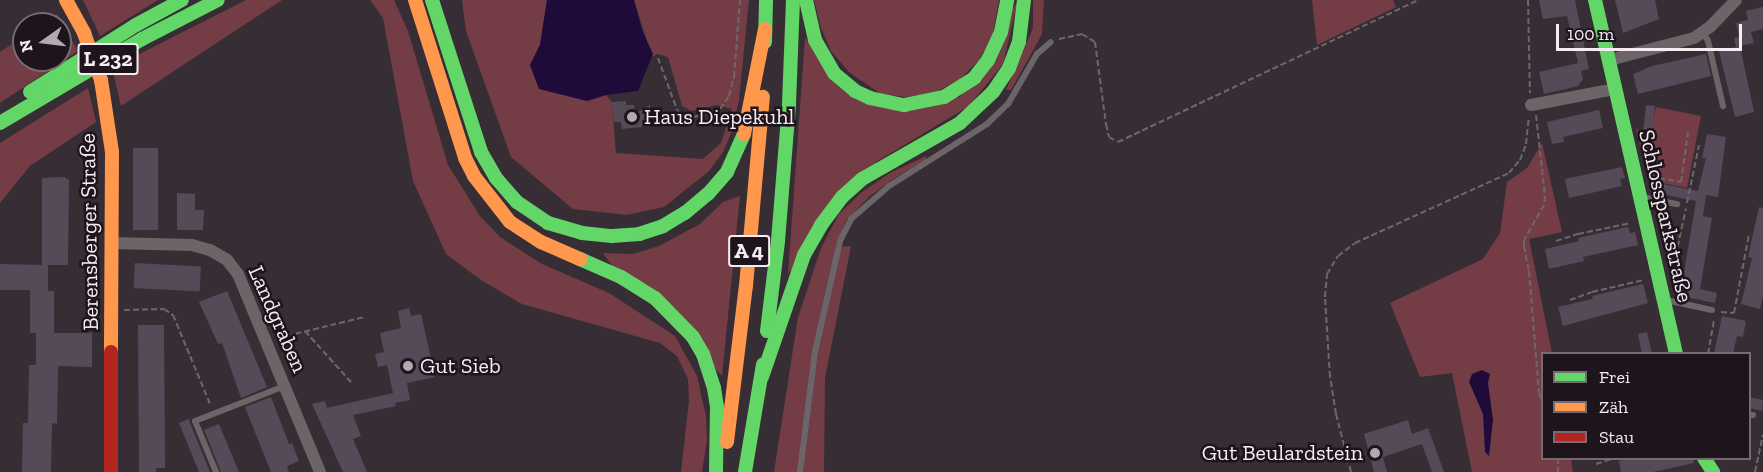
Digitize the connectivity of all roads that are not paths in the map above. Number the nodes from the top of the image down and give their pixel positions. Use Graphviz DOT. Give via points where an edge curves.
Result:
graph roads {
  1 [pos="66,0"];
  2 [pos="182,0"];
  3 [pos="219,0"];
  4 [pos="766,0"];
  5 [pos="793,0"];
  6 [pos="806,0"];
  7 [pos="1007,0"];
  8 [pos="1024,0"];
  9 [pos="1595,0"];
  10 [pos="1736,0"];
  11 [pos="415,1"];
  12 [pos="434,2"];
  13 [pos="765,29"];
  14 [pos="1703,32"];
  15 [pos="1051,42"];
  16 [pos="1609,60"];
  17 [pos="1615,89"];
  18 [pos="1533,106"];
  19 [pos="1723,106"];
  20 [pos="0,110"];
  21 [pos="0,123"];
  22 [pos="1640,196"];
  23 [pos="1677,204"];
  24 [pos="112,243"];
  25 [pos="1664,300"];
  26 [pos="1712,310"];
  27 [pos="1676,352"];
  28 [pos="762,377"];
  29 [pos="285,386"];
  30 [pos="111,472"];
  31 [pos="216,472"];
  32 [pos="320,472"];
  33 [pos="716,472"];
  34 [pos="722,472"];
  35 [pos="745,472"];
  36 [pos="800,472"];
  1 -- 24 [label="main road, Berensberger Straße" via="93,57 108,114"];
  2 -- 20 [label="main road, L 232"];
  3 -- 21 [label="main road, L 232" via="142,39"];
  4 -- 13 [label="main road, A 4"];
  5 -- 28 [label="main road, A 4" via="778,241"];
  6 -- 7 [label="main road" via="815,40 835,74 870,98 904,105 944,97 974,78 1001,32"];
  8 -- 28 [label="main road" via="1019,42 1009,68 993,92 960,123 862,179 821,225 804,255"];
  9 -- 16 [label="main road, Schlossparkstraße"];
  10 -- 14 [label="street"];
  11 -- 33 [label="main road" via="465,158 497,208 510,222 541,242 650,294 693,337 714,388"];
  12 -- 13 [label="main road" via="469,119 496,178 517,202 549,223 582,233 612,236 639,234 663,226 708,194 727,172 744,134"];
  13 -- 34 [label="main road, A 4" via="754,204"];
  14 -- 16 [label="street" via="1682,42"];
  14 -- 19 [label="lane"];
  15 -- 36 [label="lane" via="1037,54 1008,104 987,124 889,186 850,219 840,241 815,352"];
  16 -- 17 [label="main road, Schlossparkstraße"];
  17 -- 18 [label="street"];
  17 -- 22 [label="main road, Schlossparkstraße"];
  22 -- 23 [label="lane"];
  22 -- 25 [label="main road, Schlossparkstraße"];
  24 -- 29 [label="street, Landgraben" via="192,245 227,260 238,274"];
  24 -- 30 [label="main road, Berensberger Straße"];
  25 -- 26 [label="lane"];
  25 -- 27 [label="main road, Schlossparkstraße"];
  28 -- 35 [label="main road, A 4"];
  29 -- 31 [label="lane" via="195,420"];
  29 -- 32 [label="street, Landgraben"];
}
